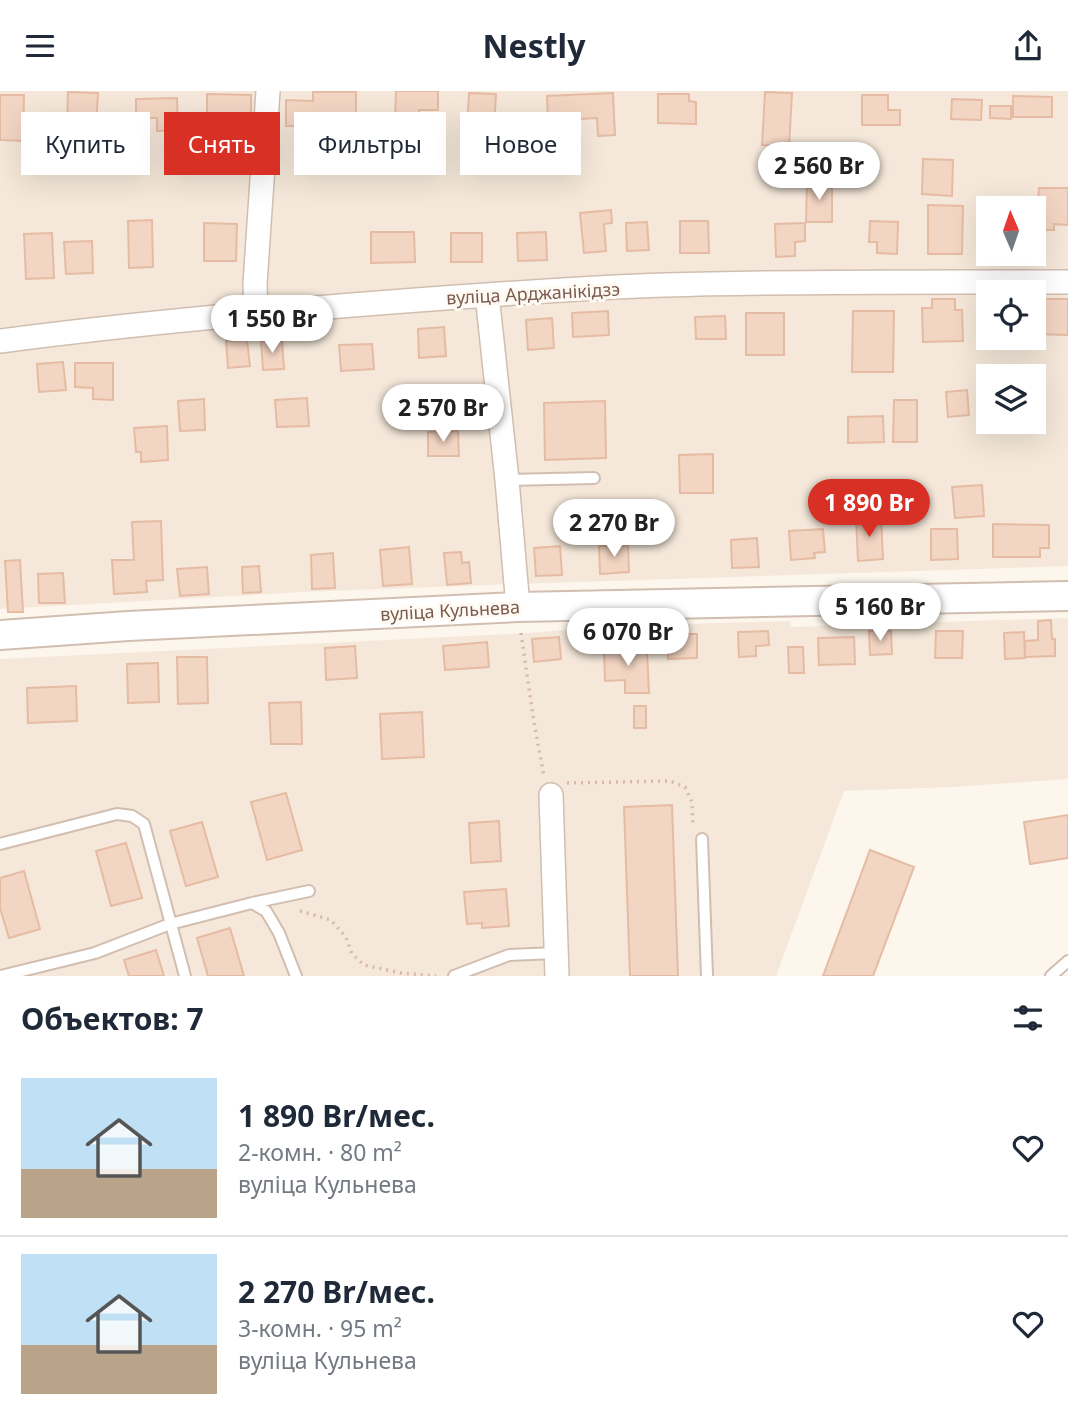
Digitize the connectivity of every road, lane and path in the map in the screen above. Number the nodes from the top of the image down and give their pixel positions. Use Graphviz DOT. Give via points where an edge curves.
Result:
graph roads {
  1 [pos="268,91"];
  2 [pos="1068,282"];
  3 [pos="487,295"];
  4 [pos="256,313"];
  5 [pos="0,341"];
  6 [pos="594,478"];
  7 [pos="507,480"];
  8 [pos="1068,596"];
  9 [pos="519,615"];
  10 [pos="0,635"];
  11 [pos="548,789"];
  12 [pos="702,839"];
  13 [pos="0,844"];
  14 [pos="309,891"];
  15 [pos="252,903"];
  16 [pos="266,911"];
  17 [pos="170,924"];
  18 [pos="556,953"];
  19 [pos="1068,961"];
  20 [pos="1,976"];
  21 [pos="185,976"];
  22 [pos="296,976"];
  23 [pos="436,976"];
  24 [pos="454,976"];
  25 [pos="557,976"];
  26 [pos="707,976"];
  27 [pos="1051,976"];
  1 -- 4 [label="street"];
  2 -- 3 [label="street, вуліца Арджанікідзэ" via="676,285"];
  3 -- 4 [label="street, вуліца Арджанікідзэ"];
  3 -- 7 [label="street"];
  4 -- 5 [label="street, вуліца Арджанікідзэ"];
  6 -- 7 [label="lane"];
  7 -- 9 [label="street"];
  8 -- 9 [label="street, вуліца Кульнева"];
  9 -- 10 [label="street, вуліца Кульнева" via="128,626"];
  9 -- 11 [label="path"];
  11 -- 12 [label="path" via="670,781 685,787 692,802 693,826"];
  11 -- 18 [label="street"];
  12 -- 26 [label="lane"];
  13 -- 17 [label="lane" via="117,814 132,816 144,824"];
  14 -- 15 [label="lane"];
  15 -- 16 [label="lane"];
  15 -- 17 [label="lane"];
  16 -- 22 [label="lane"];
  16 -- 23 [label="path" via="302,911 331,920 364,965"];
  17 -- 20 [label="lane" via="95,953"];
  17 -- 21 [label="lane"];
  18 -- 24 [label="lane" via="509,955"];
  18 -- 25 [label="street"];
  19 -- 27 [label="lane"];
}
